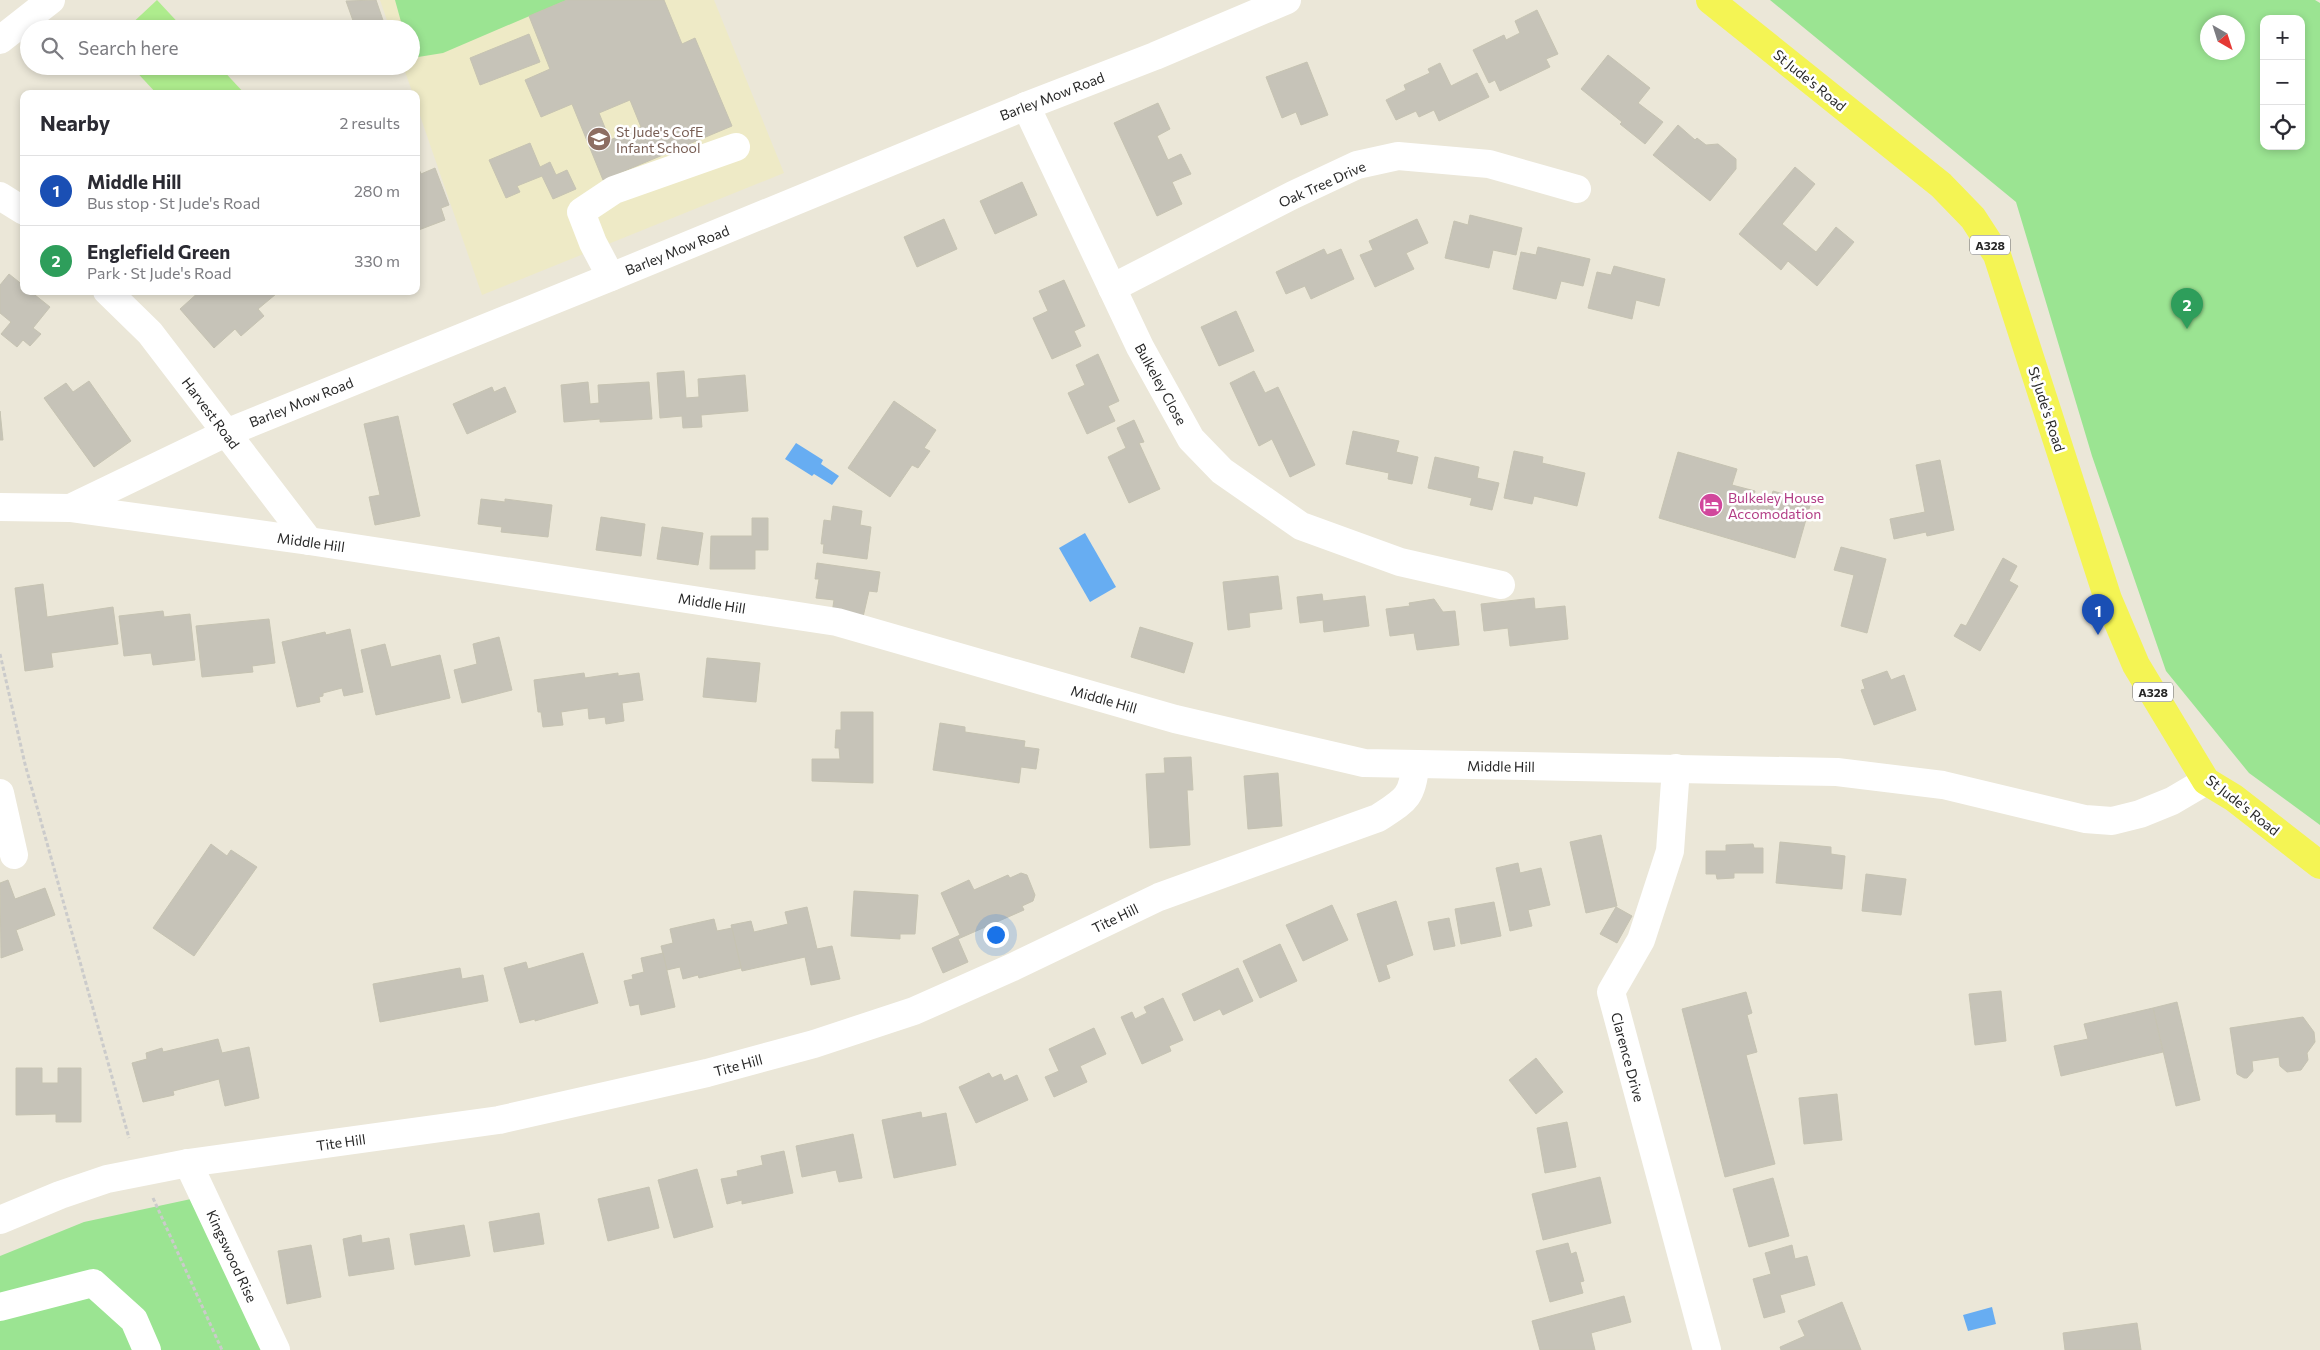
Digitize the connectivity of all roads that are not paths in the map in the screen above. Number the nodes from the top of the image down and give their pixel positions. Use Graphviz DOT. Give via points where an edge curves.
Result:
graph roads {
  1 [pos="51,0"];
  2 [pos="1287,0"];
  3 [pos="1710,0"];
  4 [pos="26,20"];
  5 [pos="20,24"];
  6 [pos="0,40"];
  7 [pos="1026,106"];
  8 [pos="736,147"];
  9 [pos="1578,189"];
  10 [pos="0,196"];
  11 [pos="20,208"];
  12 [pos="611,277"];
  13 [pos="1112,288"];
  14 [pos="111,295"];
  15 [pos="226,433"];
  16 [pos="0,507"];
  17 [pos="70,508"];
  18 [pos="309,541"];
  19 [pos="1501,585"];
  20 [pos="1415,765"];
  21 [pos="1676,768"];
  22 [pos="2206,780"];
  23 [pos="0,793"];
  24 [pos="14,855"];
  25 [pos="2320,865"];
  26 [pos="188,1163"];
  27 [pos="0,1220"];
  28 [pos="0,1307"];
  29 [pos="147,1350"];
  30 [pos="276,1350"];
  31 [pos="1707,1350"];
  1 -- 4 [label="street"];
  2 -- 7 [label="street, Barley Mow Road"];
  3 -- 22 [label="main road, St Jude's Road / A328" via="1940,185 1973,218 1997,255 2108,600 2136,665"];
  5 -- 6 [label="street"];
  7 -- 12 [label="street, Barley Mow Road"];
  7 -- 13 [label="street, Bulkeley Close"];
  8 -- 12 [label="street" via="614,190 581,212"];
  9 -- 13 [label="street, Oak Tree Drive" via="1490,164 1398,156 1358,166 1293,196"];
  10 -- 11 [label="street"];
  12 -- 15 [label="street, Barley Mow Road"];
  13 -- 19 [label="street, Bulkeley Close" via="1140,347 1191,439 1222,471 1301,526 1400,562"];
  14 -- 15 [label="street, Harvest Road" via="150,333"];
  15 -- 17 [label="street, Barley Mow Road"];
  15 -- 18 [label="street, Harvest Road"];
  16 -- 17 [label="street, Middle Hill"];
  17 -- 18 [label="street, Middle Hill"];
  18 -- 20 [label="street, Middle Hill" via="837,622 1175,719 1364,763"];
  20 -- 21 [label="street, Middle Hill"];
  20 -- 26 [label="street, Tite Hill" via="1410,793 1378,818 1159,897 914,1011 814,1044 707,1074 499,1120"];
  21 -- 22 [label="street, Middle Hill" via="1837,772 1933,784 2085,819 2112,821 2172,801"];
  21 -- 31 [label="street, Clarence Drive" via="1670,851 1641,940 1611,992"];
  22 -- 25 [label="main road, St Jude's Road / A328"];
  23 -- 24 [label="street"];
  26 -- 27 [label="street, Tite Hill" via="107,1179 60,1194"];
  26 -- 30 [label="street, Kingswood Rise"];
  28 -- 29 [label="street" via="93,1283 134,1320"];
}
